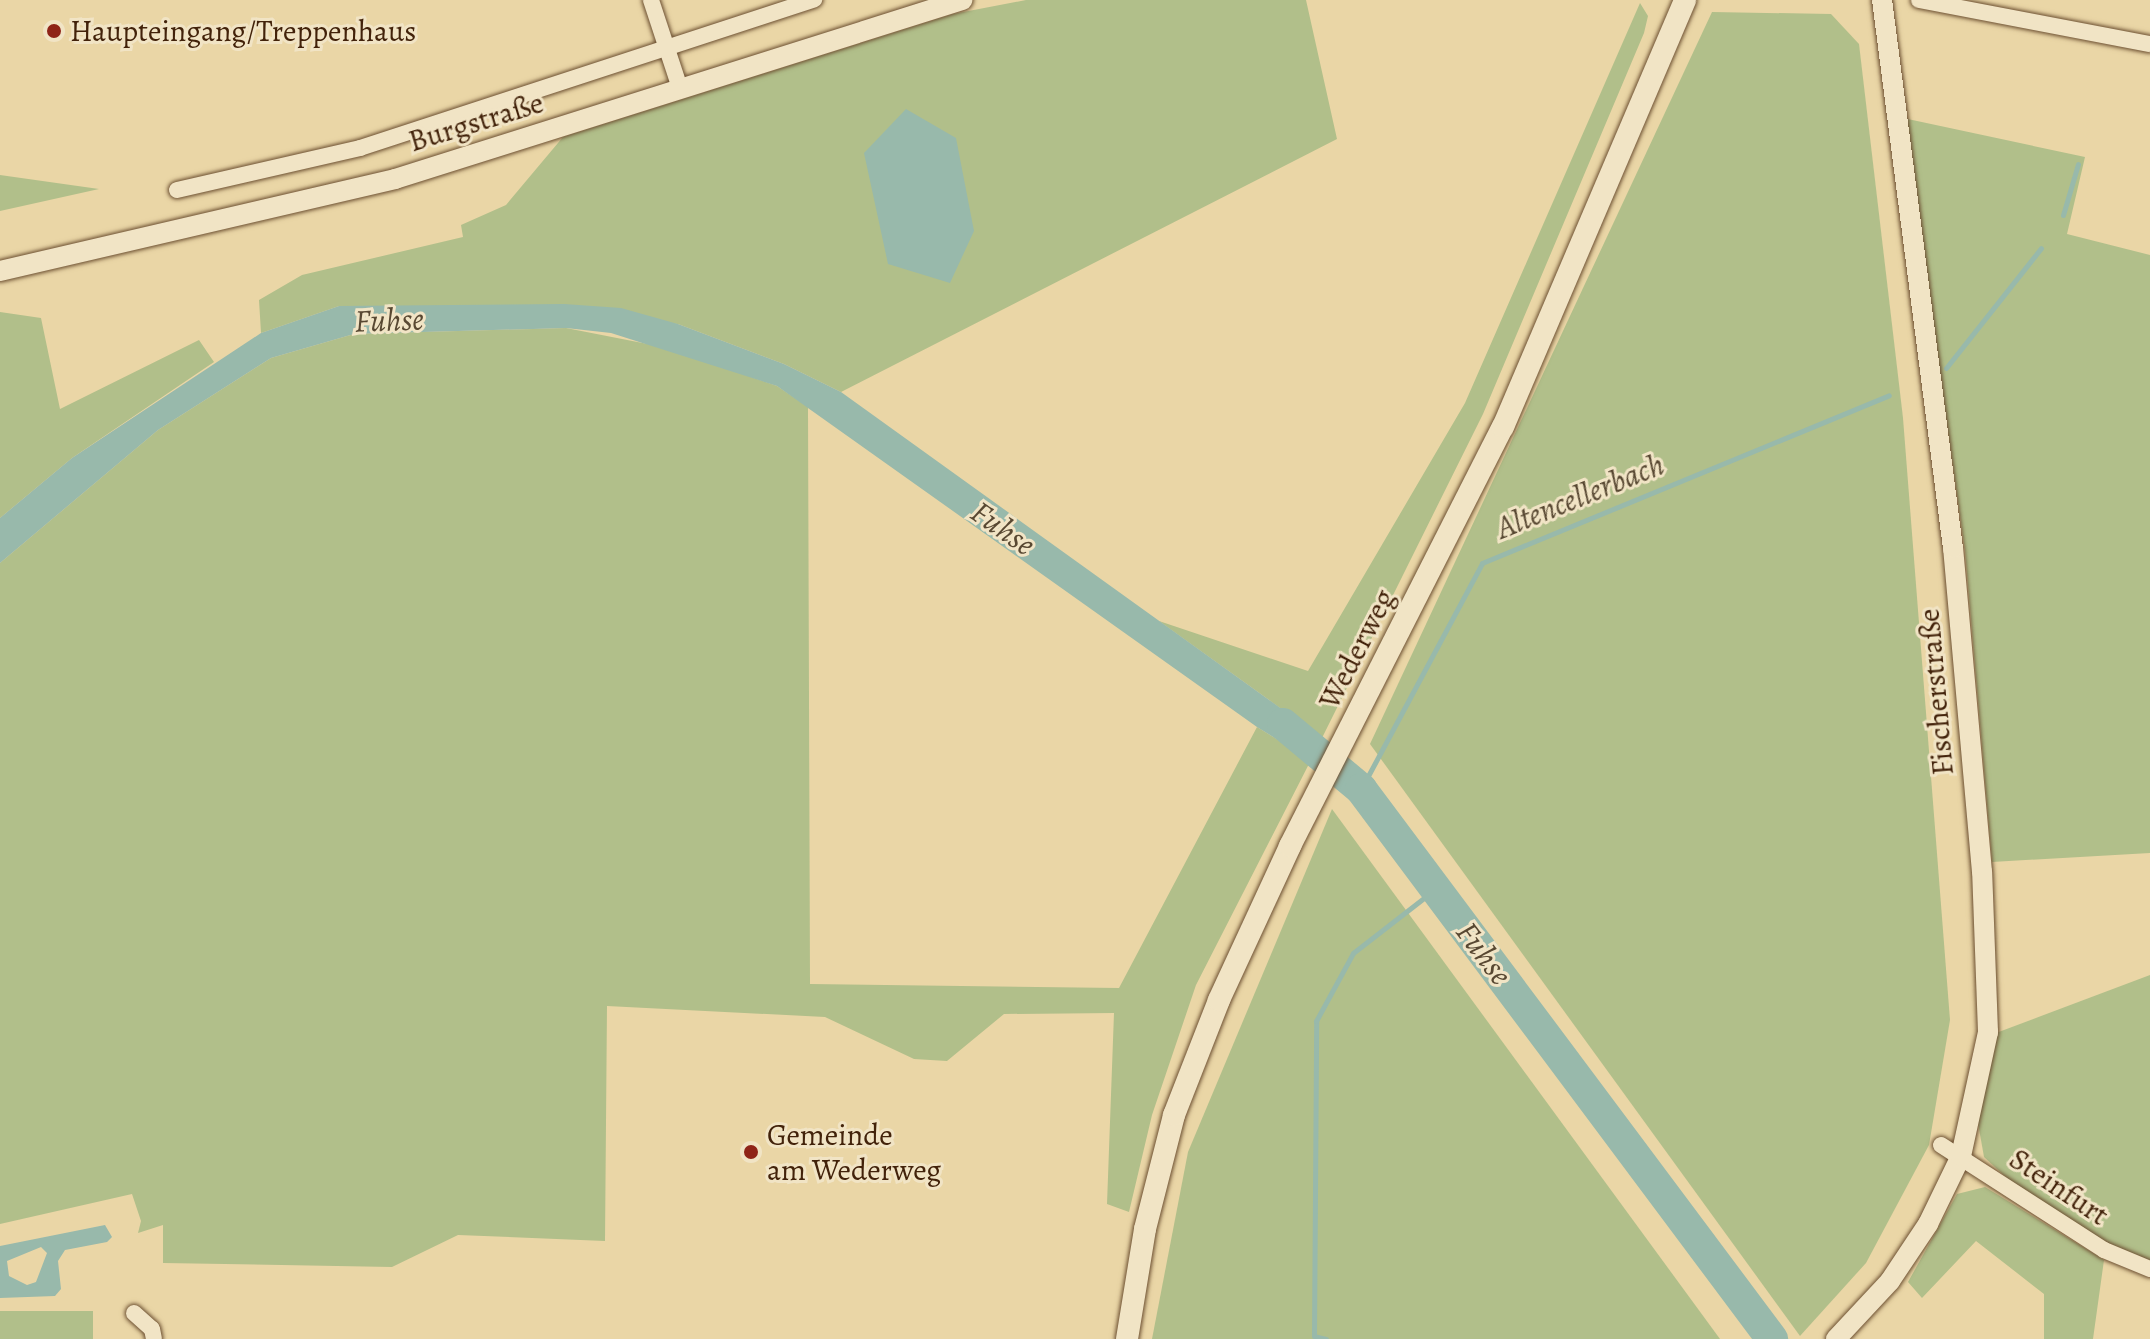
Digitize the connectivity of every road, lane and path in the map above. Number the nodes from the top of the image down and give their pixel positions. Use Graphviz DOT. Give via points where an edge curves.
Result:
graph roads {
  1 [pos="651,0"];
  2 [pos="814,0"];
  3 [pos="962,0"];
  4 [pos="1685,0"];
  5 [pos="1882,0"];
  6 [pos="1919,0"];
  7 [pos="2150,44"];
  8 [pos="667,48"];
  9 [pos="680,88"];
  10 [pos="177,190"];
  11 [pos="0,271"];
  12 [pos="1941,1145"];
  13 [pos="1961,1156"];
  14 [pos="2150,1269"];
  15 [pos="134,1313"];
  16 [pos="154,1339"];
  17 [pos="1127,1339"];
  18 [pos="1836,1339"];
  1 -- 8 [label="street"];
  2 -- 8 [label="street, Burgstraße"];
  3 -- 9 [label="street, Burgstraße"];
  4 -- 17 [label="main road, Wederweg" via="1503,427 1290,846 1219,1000 1174,1115 1145,1229"];
  5 -- 13 [label="street, Fischerstraße" via="1953,548 1982,872 1988,1032"];
  6 -- 7 [label="street"];
  8 -- 9 [label="street"];
  8 -- 10 [label="street, Burgstraße" via="360,148"];
  9 -- 11 [label="street, Burgstraße" via="395,179"];
  12 -- 13 [label="street, Steinfurt"];
  13 -- 14 [label="street, Steinfurt" via="2104,1250"];
  13 -- 18 [label="street, Fischerstraße" via="1928,1224 1890,1281"];
  15 -- 16 [label="street" via="152,1329"];
}
